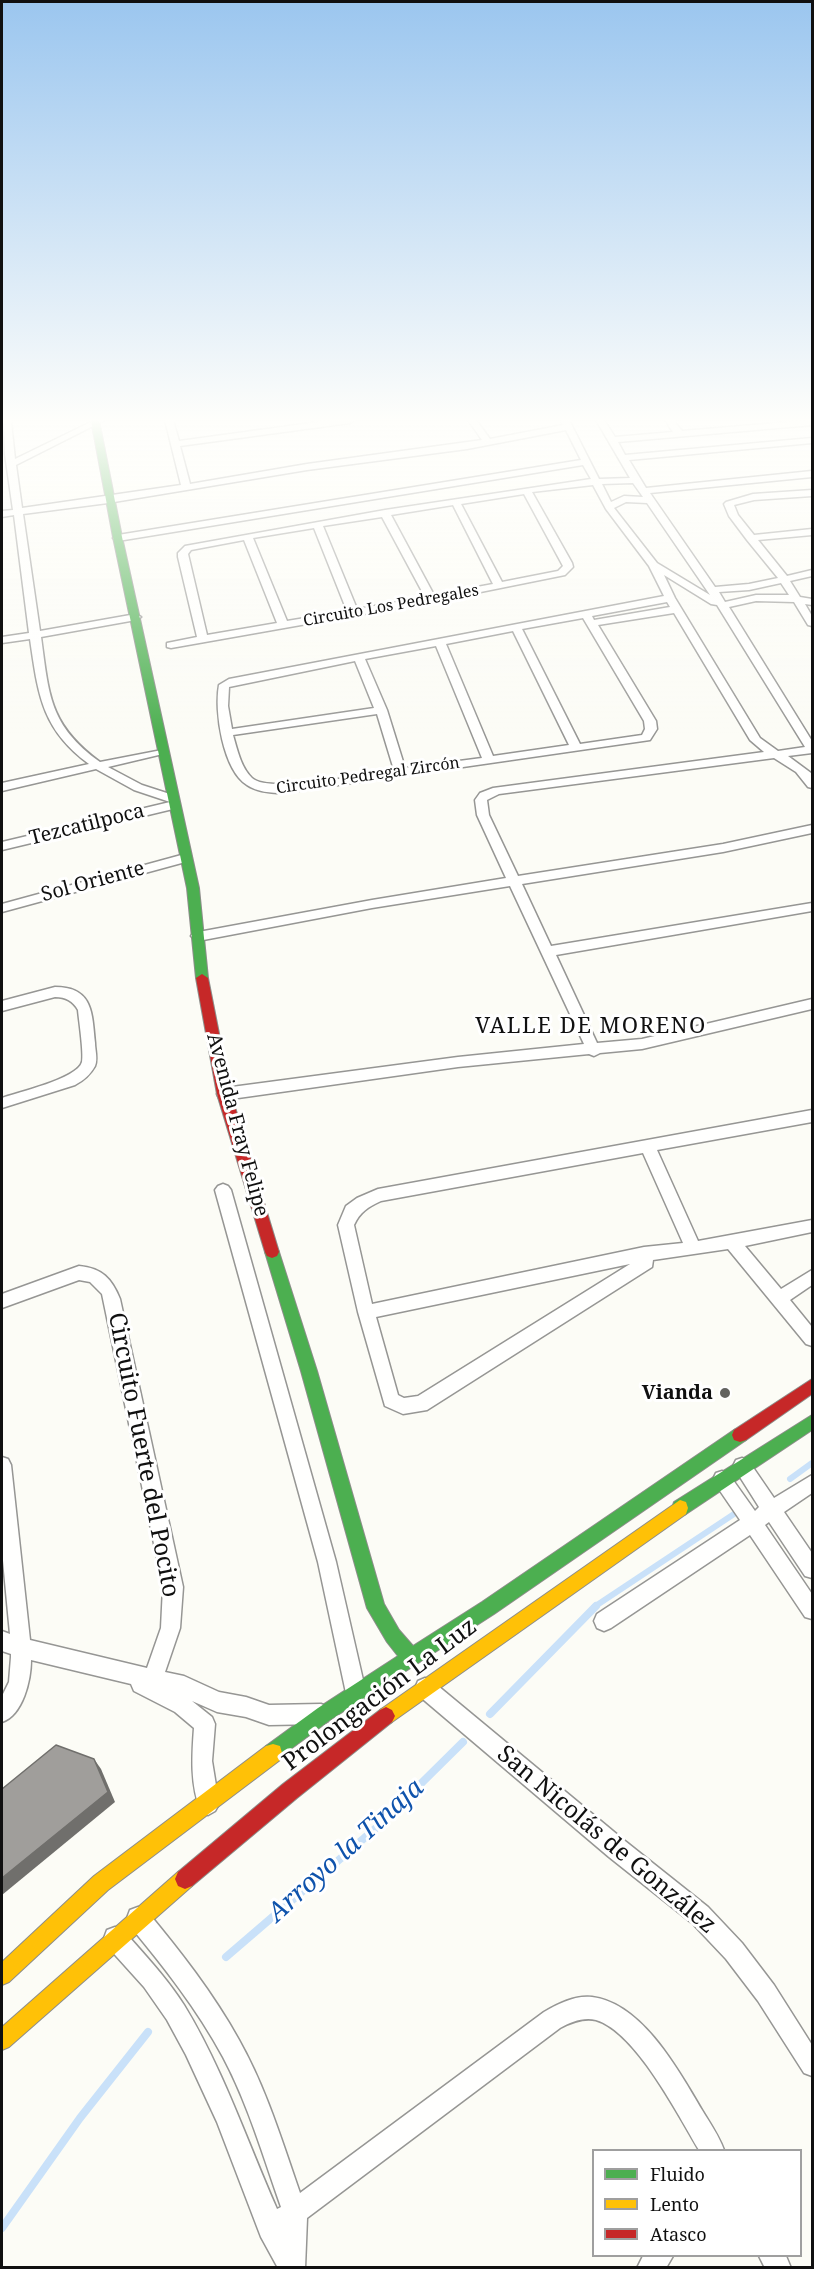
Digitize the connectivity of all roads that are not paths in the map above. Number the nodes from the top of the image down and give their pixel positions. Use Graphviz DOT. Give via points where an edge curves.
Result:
graph roads {
  1 [pos="318,525"];
  2 [pos="21,526"];
  3 [pos="115,526"];
  4 [pos="192,526"];
  5 [pos="312,526"];
  6 [pos="392,526"];
  7 [pos="468,526"];
  8 [pos="546,526"];
  9 [pos="624,526"];
  10 [pos="666,526"];
  11 [pos="741,526"];
  12 [pos="813,532"];
  13 [pos="248,536"];
  14 [pos="118,538"];
  15 [pos="750,538"];
  16 [pos="654,565"];
  17 [pos="813,573"];
  18 [pos="784,581"];
  19 [pos="499,586"];
  20 [pos="710,590"];
  21 [pos="670,598"];
  22 [pos="431,599"];
  23 [pos="797,599"];
  24 [pos="813,602"];
  25 [pos="723,606"];
  26 [pos="677,609"];
  27 [pos="353,612"];
  28 [pos="585,613"];
  29 [pos="136,617"];
  30 [pos="593,623"];
  31 [pos="813,623"];
  32 [pos="283,625"];
  33 [pos="516,627"];
  34 [pos="34,635"];
  35 [pos="2,640"];
  36 [pos="203,640"];
  37 [pos="440,642"];
  38 [pos="171,645"];
  39 [pos="359,657"];
  40 [pos="381,710"];
  41 [pos="226,733"];
  42 [pos="576,748"];
  43 [pos="813,749"];
  44 [pos="163,751"];
  45 [pos="775,754"];
  46 [pos="488,759"];
  47 [pos="97,765"];
  48 [pos="401,773"];
  49 [pos="813,784"];
  50 [pos="2,787"];
  51 [pos="173,802"];
  52 [pos="813,829"];
  53 [pos="2,846"];
  54 [pos="185,858"];
  55 [pos="517,882"];
  56 [pos="2,908"];
  57 [pos="813,908"];
  58 [pos="198,936"];
  59 [pos="546,952"];
  60 [pos="813,1004"];
  61 [pos="2,1006"];
  62 [pos="594,1051"];
  63 [pos="224,1094"];
  64 [pos="2,1103"];
  65 [pos="813,1116"];
  66 [pos="648,1146"];
  67 [pos="223,1190"];
  68 [pos="813,1226"];
  69 [pos="732,1242"];
  70 [pos="693,1249"];
  71 [pos="644,1254"];
  72 [pos="810,1282"];
  73 [pos="779,1299"];
  74 [pos="2,1301"];
  75 [pos="366,1312"];
  76 [pos="813,1339"];
  77 [pos="813,1386"];
  78 [pos="813,1422"];
  79 [pos="2,1465"];
  80 [pos="742,1466"];
  81 [pos="722,1479"];
  82 [pos="813,1483"];
  83 [pos="773,1509"];
  84 [pos="753,1522"];
  85 [pos="813,1569"];
  86 [pos="813,1610"];
  87 [pos="604,1621"];
  88 [pos="2,1641"];
  89 [pos="21,1647"];
  90 [pos="411,1658"];
  91 [pos="150,1683"];
  92 [pos="425,1688"];
  93 [pos="356,1693"];
  94 [pos="217,1702"];
  95 [pos="2,1712"];
  96 [pos="324,1714"];
  97 [pos="205,1724"];
  98 [pos="208,1804"];
  99 [pos="138,1918"];
  100 [pos="115,1938"];
  101 [pos="2,1975"];
  102 [pos="2,2040"];
  103 [pos="813,2065"];
  104 [pos="711,2149"];
  105 [pos="296,2212"];
  106 [pos="270,2228"];
  107 [pos="291,2268"];
  1 -- 27 [label="street"];
  2 -- 34 [label="street"];
  3 -- 14 [label="street, Avenida Fray Felipe"];
  4 -- 14 [label="street"];
  5 -- 13 [label="street"];
  6 -- 22 [label="street"];
  7 -- 19 [label="street"];
  8 -- 19 [label="street, Circuito Los Pedregales" via="568,567 554,576"];
  9 -- 16 [label="street"];
  10 -- 20 [label="street"];
  11 -- 15 [label="street"];
  12 -- 15 [label="street"];
  13 -- 32 [label="street"];
  13 -- 36 [label="street" via="193,547 183,553"];
  14 -- 29 [label="street, Avenida Fray Felipe"];
  15 -- 18 [label="street"];
  16 -- 21 [label="street"];
  16 -- 25 [label="street"];
  17 -- 18 [label="street"];
  18 -- 20 [label="street"];
  18 -- 23 [label="street"];
  19 -- 22 [label="street, Circuito Los Pedregales"];
  20 -- 25 [label="street"];
  21 -- 26 [label="street"];
  21 -- 28 [label="street, Circuito Pedregal Zircón"];
  22 -- 27 [label="street, Circuito Los Pedregales"];
  23 -- 24 [label="street"];
  23 -- 25 [label="street" via="764,597"];
  23 -- 31 [label="street"];
  25 -- 43 [label="street"];
  26 -- 30 [label="street"];
  26 -- 45 [label="street" via="756,740"];
  27 -- 32 [label="street, Circuito Los Pedregales"];
  28 -- 30 [label="street, Circuito Pedregal Zircón"];
  28 -- 33 [label="street, Circuito Pedregal Zircón"];
  29 -- 34 [label="street"];
  29 -- 44 [label="street, Avenida Fray Felipe"];
  30 -- 42 [label="street, Circuito Pedregal Zircón" via="651,729 646,738"];
  32 -- 36 [label="street, Circuito Los Pedregales"];
  33 -- 37 [label="street, Circuito Pedregal Zircón"];
  33 -- 42 [label="street"];
  34 -- 35 [label="street"];
  34 -- 47 [label="street" via="44,699 51,717"];
  36 -- 38 [label="street, Circuito Los Pedregales"];
  37 -- 39 [label="street, Circuito Pedregal Zircón"];
  37 -- 46 [label="street"];
  39 -- 40 [label="street"];
  39 -- 41 [label="street, Circuito Pedregal Zircón" via="224,685"];
  40 -- 41 [label="street"];
  40 -- 48 [label="street"];
  41 -- 48 [label="street, Circuito Pedregal Zircón" via="240,771 263,788 283,789"];
  42 -- 46 [label="street, Circuito Pedregal Zircón"];
  43 -- 45 [label="street"];
  44 -- 47 [label="street"];
  44 -- 51 [label="street, Avenida Fray Felipe"];
  45 -- 49 [label="street" via="795,764"];
  45 -- 55 [label="street" via="489,793 481,800 483,815"];
  46 -- 48 [label="street, Circuito Pedregal Zircón"];
  47 -- 50 [label="street"];
  47 -- 51 [label="street" via="137,788"];
  51 -- 53 [label="street, Tezcatilpoca"];
  51 -- 54 [label="street, Avenida Fray Felipe"];
  52 -- 55 [label="street" via="731,847"];
  54 -- 56 [label="street, Sol Oriente"];
  54 -- 58 [label="street, Avenida Fray Felipe"];
  55 -- 58 [label="street"];
  55 -- 59 [label="street"];
  57 -- 59 [label="street"];
  58 -- 63 [label="street, Avenida Fray Felipe" via="203,989"];
  59 -- 62 [label="street"];
  60 -- 62 [label="street" via="681,1037"];
  61 -- 64 [label="street" via="55,992 75,995 85,1010 89,1063 80,1076 70,1081"];
  62 -- 63 [label="street" via="458,1062"];
  63 -- 90 [label="street, Avenida Fray Felipe" via="376,1608"];
  65 -- 66 [label="street"];
  66 -- 70 [label="street"];
  66 -- 75 [label="street" via="378,1195 363,1202 352,1211 346,1225"];
  67 -- 93 [label="street, Avenida Fray Felipe" via="327,1562"];
  68 -- 69 [label="street"];
  69 -- 70 [label="street"];
  69 -- 73 [label="street"];
  70 -- 71 [label="street"];
  71 -- 75 [label="street"];
  71 -- 75 [label="street" via="646,1262 421,1404 403,1406 391,1400"];
  72 -- 73 [label="street"];
  73 -- 76 [label="street"];
  74 -- 91 [label="street, Circuito Fuerte del Pocito" via="79,1273 92,1273 108,1287 173,1587 174,1617 166,1648"];
  77 -- 90 [label="street, Prolongación La Luz"];
  78 -- 80 [label="street, Prolongación La Luz"];
  79 -- 89 [label="street"];
  80 -- 81 [label="street, Prolongación La Luz"];
  80 -- 83 [label="street"];
  81 -- 84 [label="street"];
  81 -- 92 [label="street, Prolongación La Luz"];
  82 -- 83 [label="street"];
  83 -- 84 [label="street"];
  83 -- 85 [label="street"];
  84 -- 86 [label="street"];
  84 -- 87 [label="street"];
  88 -- 89 [label="street"];
  89 -- 91 [label="street"];
  89 -- 95 [label="street" via="18,1688"];
  90 -- 93 [label="street, Prolongación La Luz"];
  91 -- 94 [label="street" via="188,1687"];
  91 -- 97 [label="street"];
  92 -- 99 [label="street, Prolongación La Luz"];
  92 -- 103 [label="street, San Nicolás de González" via="700,1915 766,1993"];
  93 -- 96 [label="street, Prolongación La Luz"];
  94 -- 96 [label="street" via="269,1715"];
  94 -- 97 [label="street"];
  96 -- 98 [label="street, Prolongación La Luz"];
  97 -- 98 [label="street" via="202,1761"];
  98 -- 101 [label="street, Prolongación La Luz" via="101,1883"];
  99 -- 100 [label="street, Prolongación La Luz"];
  99 -- 105 [label="street" via="199,1996 232,2050 258,2107"];
  100 -- 102 [label="street, Prolongación La Luz"];
  100 -- 106 [label="street" via="152,1979 189,2037"];
  104 -- 105 [label="street" via="644,2043 616,2018 596,2008 573,2009 552,2020"];
  105 -- 106 [label="street"];
  105 -- 107 [label="street"];
  106 -- 107 [label="street"];
}
